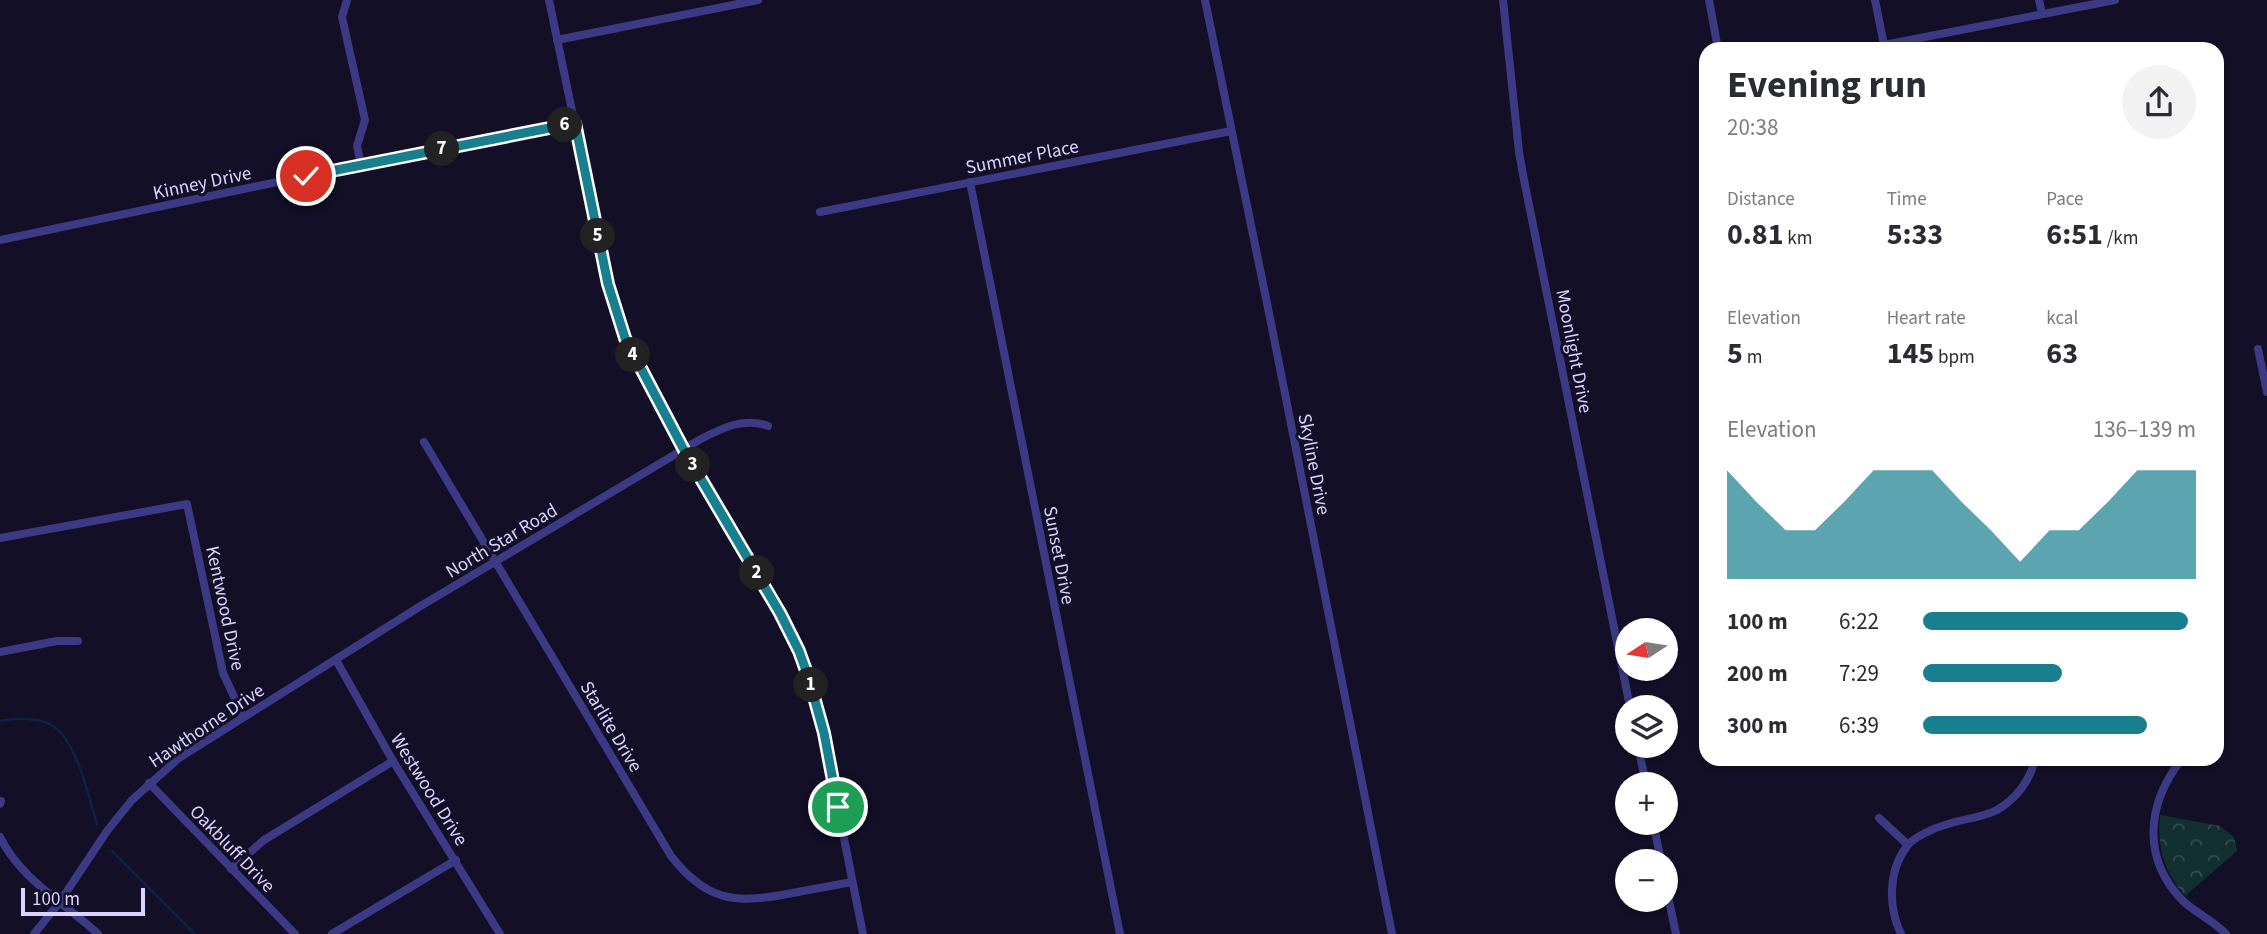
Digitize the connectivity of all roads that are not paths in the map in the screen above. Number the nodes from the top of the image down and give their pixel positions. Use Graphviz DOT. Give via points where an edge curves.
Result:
graph roads {
  1 [pos="347,0"];
  2 [pos="549,0"];
  3 [pos="758,0"];
  4 [pos="1205,0"];
  5 [pos="1503,0"];
  6 [pos="1709,0"];
  7 [pos="1875,0"];
  8 [pos="2039,0"];
  9 [pos="2115,0"];
  10 [pos="2042,14"];
  11 [pos="557,40"];
  12 [pos="1717,42"];
  13 [pos="1883,42"];
  14 [pos="1899,42"];
  15 [pos="575,123"];
  16 [pos="1231,131"];
  17 [pos="361,165"];
  18 [pos="970,182"];
  19 [pos="820,212"];
  20 [pos="0,240"];
  21 [pos="2258,349"];
  22 [pos="2267,391"];
  23 [pos="768,426"];
  24 [pos="424,442"];
  25 [pos="684,450"];
  26 [pos="0,538"];
  27 [pos="495,561"];
  28 [pos="78,641"];
  29 [pos="0,652"];
  30 [pos="336,660"];
  31 [pos="1628,695"];
  32 [pos="243,716"];
  33 [pos="393,761"];
  34 [pos="2033,766"];
  35 [pos="2176,766"];
  36 [pos="149,783"];
  37 [pos="1879,818"];
  38 [pos="0,838"];
  39 [pos="1908,845"];
  40 [pos="456,860"];
  41 [pos="231,869"];
  42 [pos="852,882"];
  43 [pos="59,903"];
  44 [pos="1671,912"];
  45 [pos="34,934"];
  46 [pos="98,934"];
  47 [pos="295,934"];
  48 [pos="332,934"];
  49 [pos="500,934"];
  50 [pos="863,934"];
  51 [pos="1120,934"];
  52 [pos="1392,934"];
  53 [pos="1676,934"];
  54 [pos="1901,934"];
  55 [pos="2225,934"];
  1 -- 17 [label="street" via="342,17 365,120 357,146"];
  2 -- 11 [label="street"];
  3 -- 11 [label="street"];
  4 -- 16 [label="street, Skyline Drive"];
  5 -- 31 [label="street, Moonlight Drive" via="1521,161"];
  6 -- 12 [label="street"];
  7 -- 13 [label="street"];
  8 -- 10 [label="street"];
  9 -- 10 [label="street"];
  10 -- 14 [label="street"];
  11 -- 15 [label="street"];
  15 -- 17 [label="street, Kinney Drive"];
  15 -- 25 [label="street" via="619,323"];
  16 -- 18 [label="street, Summer Place"];
  16 -- 52 [label="street, Skyline Drive"];
  17 -- 20 [label="street, Kinney Drive"];
  18 -- 19 [label="street, Summer Place"];
  18 -- 51 [label="street, Sunset Drive"];
  21 -- 22 [label="street"];
  23 -- 25 [label="street, North Star Road" via="742,422"];
  24 -- 27 [label="street, Starlite Drive"];
  25 -- 27 [label="street, North Star Road"];
  25 -- 42 [label="street" via="799,651 824,733"];
  26 -- 32 [label="street, Kentwood Drive" via="187,503 223,673"];
  27 -- 30 [label="street, North Star Road"];
  27 -- 42 [label="street, Starlite Drive" via="683,871 709,890 745,900"];
  28 -- 29 [label="street"];
  30 -- 32 [label="street, Hawthorne Drive"];
  30 -- 33 [label="street, Westwood Drive"];
  32 -- 36 [label="street, Hawthorne Drive"];
  33 -- 40 [label="street, Westwood Drive"];
  33 -- 41 [label="street" via="264,840"];
  34 -- 39 [label="street" via="2021,790 1993,812 1941,825"];
  35 -- 55 [label="street" via="2153,818 2162,872 2173,890"];
  36 -- 41 [label="street, Oakbluff Drive"];
  36 -- 43 [label="street, Hawthorne Drive" via="107,831"];
  37 -- 39 [label="street"];
  38 -- 43 [label="street" via="22,869"];
  39 -- 54 [label="street" via="1893,882 1892,902"];
  40 -- 48 [label="street"];
  40 -- 49 [label="street, Westwood Drive"];
  41 -- 47 [label="street, Oakbluff Drive"];
  42 -- 50 [label="street"];
  43 -- 45 [label="street, Hawthorne Drive"];
  43 -- 46 [label="street"];
  44 -- 53 [label="street"];
}
